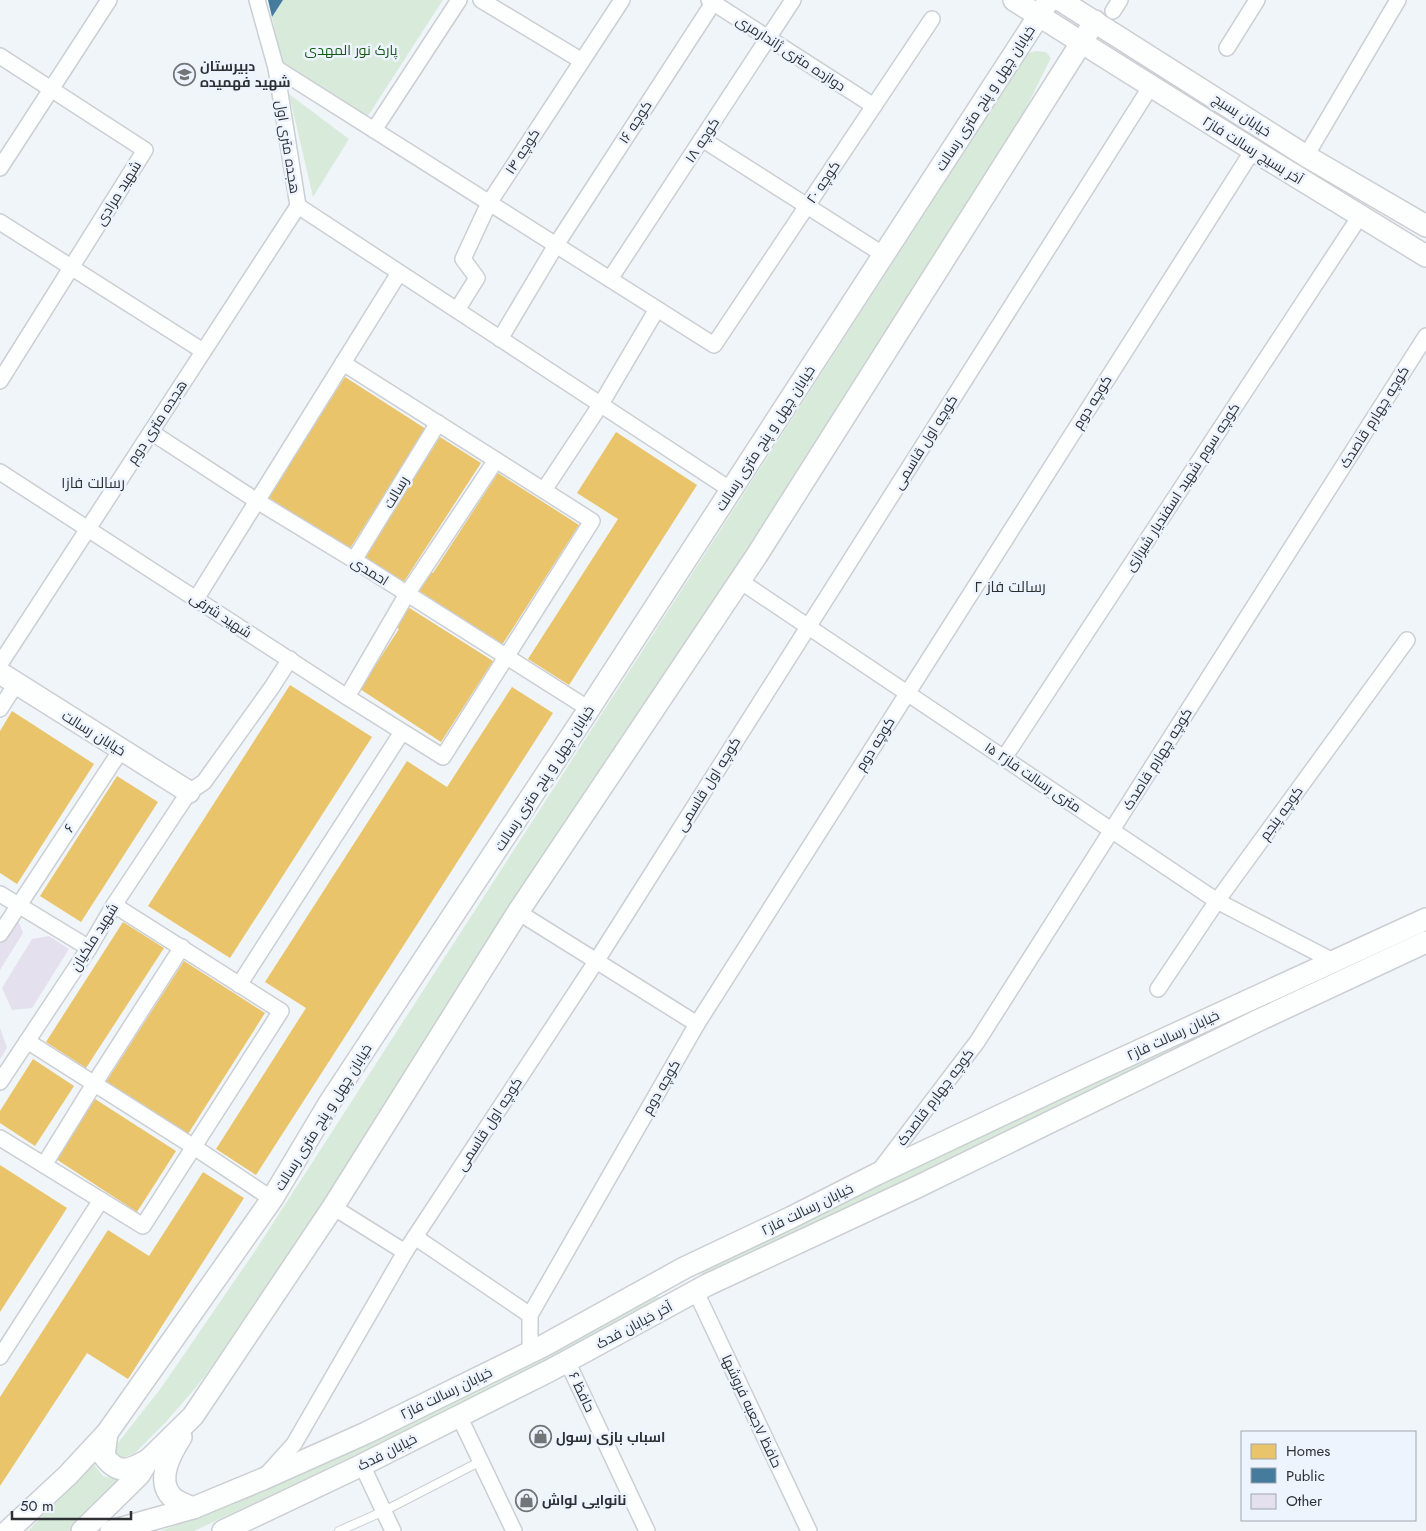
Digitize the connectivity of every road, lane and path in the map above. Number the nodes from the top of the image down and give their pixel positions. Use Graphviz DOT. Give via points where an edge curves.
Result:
graph roads {
  1 [pos="109,0"];
  2 [pos="258,0"];
  3 [pos="459,0"];
  4 [pos="482,0"];
  5 [pos="622,0"];
  6 [pos="793,0"];
  7 [pos="1014,0"];
  8 [pos="1060,0"];
  9 [pos="1256,0"];
  10 [pos="1398,0"];
  11 [pos="713,1"];
  12 [pos="1044,8"];
  13 [pos="1109,11"];
  14 [pos="932,19"];
  15 [pos="768,38"];
  16 [pos="1081,42"];
  17 [pos="1227,48"];
  18 [pos="0,56"];
  19 [pos="582,61"];
  20 [pos="276,68"];
  21 [pos="1151,86"];
  22 [pos="51,90"];
  23 [pos="874,106"];
  24 [pos="374,130"];
  25 [pos="702,139"];
  26 [pos="1252,150"];
  27 [pos="1306,156"];
  28 [pos="0,168"];
  29 [pos="489,203"];
  30 [pos="298,206"];
  31 [pos="806,206"];
  32 [pos="1360,216"];
  33 [pos="0,222"];
  34 [pos="1426,226"];
  35 [pos="556,245"];
  36 [pos="884,255"];
  37 [pos="1426,256"];
  38 [pos="71,267"];
  39 [pos="399,273"];
  40 [pos="610,279"];
  41 [pos="657,309"];
  42 [pos="457,310"];
  43 [pos="1426,336"];
  44 [pos="500,338"];
  45 [pos="203,351"];
  46 [pos="343,363"];
  47 [pos="0,381"];
  48 [pos="601,404"];
  49 [pos="438,423"];
  50 [pos="151,432"];
  51 [pos="496,460"];
  52 [pos="0,472"];
  53 [pos="544,490"];
  54 [pos="731,490"];
  55 [pos="257,501"];
  56 [pos="88,528"];
  57 [pos="354,560"];
  58 [pos="740,581"];
  59 [pos="407,594"];
  60 [pos="196,599"];
  61 [pos="808,627"];
  62 [pos="1407,640"];
  63 [pos="507,657"];
  64 [pos="290,659"];
  65 [pos="0,664"];
  66 [pos="8,679"];
  67 [pos="907,693"];
  68 [pos="347,697"];
  69 [pos="0,709"];
  70 [pos="589,709"];
  71 [pos="402,732"];
  72 [pos="121,750"];
  73 [pos="1004,758"];
  74 [pos="189,792"];
  75 [pos="1112,830"];
  76 [pos="0,894"];
  77 [pos="1217,901"];
  78 [pos="114,904"];
  79 [pos="18,906"];
  80 [pos="518,912"];
  81 [pos="1426,919"];
  82 [pos="0,934"];
  83 [pos="1426,942"];
  84 [pos="182,947"];
  85 [pos="88,948"];
  86 [pos="597,960"];
  87 [pos="1333,961"];
  88 [pos="240,985"];
  89 [pos="1158,989"];
  90 [pos="697,1024"];
  91 [pos="27,1042"];
  92 [pos="0,1082"];
  93 [pos="94,1084"];
  94 [pos="995,1118"];
  95 [pos="0,1138"];
  96 [pos="1006,1143"];
  97 [pos="194,1147"];
  98 [pos="44,1166"];
  99 [pos="877,1174"];
  100 [pos="272,1199"];
  101 [pos="101,1200"];
  102 [pos="333,1207"];
  103 [pos="415,1237"];
  104 [pos="405,1252"];
  105 [pos="684,1268"];
  106 [pos="696,1292"];
  107 [pos="530,1315"];
  108 [pos="530,1352"];
  109 [pos="0,1357"];
  110 [pos="558,1366"];
  111 [pos="194,1416"];
  112 [pos="459,1416"];
  113 [pos="108,1433"];
  114 [pos="148,1460"];
  115 [pos="481,1461"];
  116 [pos="362,1465"];
  117 [pos="263,1479"];
  118 [pos="193,1508"];
  119 [pos="384,1511"];
  120 [pos="252,1525"];
  121 [pos="8,1531"];
  122 [pos="82,1531"];
  123 [pos="111,1531"];
  124 [pos="223,1531"];
  125 [pos="339,1531"];
  126 [pos="393,1531"];
  127 [pos="514,1531"];
  128 [pos="648,1531"];
  129 [pos="808,1531"];
  1 -- 22 [label="street"];
  2 -- 20 [label="street, هجده متری اول"];
  3 -- 24 [label="street"];
  4 -- 19 [label="street"];
  5 -- 19 [label="street, ‍‍ ۱۴ کوچه"];
  6 -- 15 [label="street, ۱۸ کوچه"];
  7 -- 12 [label="main road"];
  8 -- 13 [label="main road, خیابان بسیج"];
  9 -- 17 [label="street"];
  10 -- 27 [label="street"];
  11 -- 15 [label="street, دوازده متری ژاندارمری"];
  11 -- 35 [label="street, ۱۶ کوچه"];
  12 -- 16 [label="main road"];
  12 -- 36 [label="main road, خیابان چهل و پنج متری رسالت"];
  13 -- 16 [label="main road"];
  13 -- 27 [label="main road, خیابان بسیج"];
  14 -- 23 [label="street, ۲۰ کوچه"];
  15 -- 23 [label="street, دوازده متری ژاندارمری"];
  15 -- 25 [label="street, ۱۸ کوچه"];
  16 -- 21 [label="main road, آخر بسیج رسالت فاز۲"];
  16 -- 58 [label="main road"];
  18 -- 22 [label="street, شهید مرادی"];
  19 -- 29 [label="street, ‍‍ ۱۴ کوچه"];
  20 -- 24 [label="street"];
  20 -- 30 [label="street, هجده متری اول"];
  21 -- 26 [label="main road, آخر بسیج رسالت فاز۲"];
  21 -- 61 [label="street, کوچه اول قاسمی"];
  22 -- 28 [label="street"];
  22 -- 38 [label="street, شهید مرادی" via="145,150"];
  23 -- 31 [label="street, ۲۰ کوچه"];
  24 -- 29 [label="street"];
  25 -- 31 [label="street"];
  25 -- 40 [label="street, ۱۸ کوچه"];
  26 -- 32 [label="main road, آخر بسیج رسالت فاز۲"];
  26 -- 67 [label="street, کوچه دوم"];
  27 -- 34 [label="main road, خیابان بسیج"];
  29 -- 35 [label="street"];
  29 -- 42 [label="street, ‍‍ ۱۴ کوچه" via="463,259 477,278"];
  30 -- 39 [label="street"];
  30 -- 45 [label="street, هجده متری دوم"];
  31 -- 36 [label="street"];
  31 -- 41 [label="street, ۲۰ کوچه" via="714,345"];
  32 -- 37 [label="main road, آخر بسیج رسالت فاز۲"];
  32 -- 73 [label="street, کوچه سوم شهید اسفندیار شیرازی"];
  33 -- 38 [label="street"];
  35 -- 40 [label="street"];
  35 -- 44 [label="street, ۱۶ کوچه"];
  36 -- 54 [label="main road, خیابان چهل و پنج متری رسالت"];
  38 -- 45 [label="street"];
  38 -- 47 [label="street, شهید مرادی"];
  39 -- 42 [label="street"];
  39 -- 46 [label="street"];
  40 -- 41 [label="street"];
  41 -- 48 [label="street"];
  42 -- 44 [label="street"];
  43 -- 75 [label="street, کوچه چهارم قاصدک"];
  44 -- 48 [label="street"];
  45 -- 50 [label="street, هجده متری دوم"];
  46 -- 49 [label="street"];
  46 -- 55 [label="street"];
  48 -- 53 [label="street"];
  48 -- 54 [label="street"];
  49 -- 51 [label="street"];
  49 -- 57 [label="street, رسالت"];
  50 -- 55 [label="street, احمدی"];
  50 -- 56 [label="street, هجده متری دوم"];
  51 -- 53 [label="street"];
  51 -- 59 [label="street"];
  52 -- 56 [label="street, شهید شرفی"];
  53 -- 63 [label="street" via="592,521"];
  54 -- 70 [label="main road, خیابان چهل و پنج متری رسالت"];
  55 -- 57 [label="street, احمدی"];
  55 -- 60 [label="street"];
  56 -- 60 [label="street, شهید شرفی"];
  56 -- 65 [label="street, هجده متری دوم"];
  57 -- 59 [label="street, احمدی"];
  58 -- 61 [label="street, ۱۵ متری رسالت فاز۲"];
  58 -- 80 [label="main road"];
  59 -- 63 [label="street, احمدی"];
  59 -- 68 [label="street"];
  60 -- 64 [label="street, شهید شرفی"];
  61 -- 67 [label="street, ۱۵ متری رسالت فاز۲"];
  61 -- 86 [label="street, کوچه اول قاسمی"];
  62 -- 77 [label="street, کوچه پنجم"];
  63 -- 70 [label="street, احمدی"];
  63 -- 71 [label="street, شهید شرفی" via="443,757"];
  64 -- 68 [label="street, شهید شرفی"];
  64 -- 74 [label="street, شهید ملکیان" via="204,782"];
  66 -- 69 [label="street"];
  66 -- 72 [label="main road, خیابان رسالت"];
  67 -- 73 [label="street, ۱۵ متری رسالت فاز۲"];
  67 -- 90 [label="street, کوچه دوم"];
  68 -- 71 [label="street, شهید شرفی"];
  70 -- 100 [label="main road, خیابان چهل و پنج متری رسالت" via="330,1102"];
  71 -- 88 [label="street"];
  72 -- 74 [label="main road, خیابان رسالت"];
  72 -- 79 [label="street, ۶"];
  73 -- 75 [label="street, ۱۵ متری رسالت فاز۲"];
  74 -- 78 [label="street, شهید ملکیان"];
  75 -- 77 [label="street, ۱۵ متری رسالت فاز۲"];
  75 -- 99 [label="street, کوچه چهارم قاصدک" via="976,1042"];
  76 -- 79 [label="street"];
  77 -- 87 [label="street, ۱۵ متری رسالت فاز۲"];
  77 -- 89 [label="street, کوچه پنجم"];
  78 -- 84 [label="street"];
  78 -- 85 [label="street, شهید ملکیان"];
  79 -- 82 [label="street, ۶"];
  79 -- 85 [label="street"];
  80 -- 86 [label="street"];
  80 -- 102 [label="main road"];
  81 -- 87 [label="main road, خیابان رسالت فاز۲"];
  83 -- 96 [label="main road, خیابان رسالت فاز۲"];
  84 -- 88 [label="street"];
  84 -- 93 [label="street"];
  85 -- 91 [label="street, شهید ملکیان"];
  86 -- 90 [label="street"];
  86 -- 103 [label="street, کوچه اول قاسمی"];
  87 -- 94 [label="main road, خیابان رسالت فاز۲"];
  88 -- 97 [label="street" via="281,1011"];
  90 -- 107 [label="street, کوچه دوم"];
  91 -- 92 [label="street, شهید ملکیان"];
  91 -- 93 [label="street"];
  93 -- 97 [label="street"];
  93 -- 98 [label="street"];
  94 -- 96 [label="main road"];
  94 -- 99 [label="main road, خیابان رسالت فاز۲"];
  95 -- 98 [label="street"];
  96 -- 106 [label="main road, خیابان رسالت فاز۲"];
  97 -- 100 [label="street"];
  97 -- 101 [label="street" via="142,1226"];
  98 -- 101 [label="street"];
  99 -- 105 [label="main road, خیابان رسالت فاز۲"];
  100 -- 113 [label="main road, خیابان چهل و پنج متری رسالت"];
  101 -- 109 [label="street"];
  102 -- 104 [label="street"];
  102 -- 111 [label="main road"];
  103 -- 104 [label="street, کوچه اول قاسمی"];
  103 -- 107 [label="street"];
  104 -- 117 [label="street, کوچه اول قاسمی" via="294,1444"];
  105 -- 106 [label="main road"];
  105 -- 108 [label="main road, خیابان رسالت فاز۲"];
  106 -- 110 [label="main road, آخر خیابان فدک"];
  106 -- 129 [label="street, حافظ ۷جعبه فروشها"];
  107 -- 108 [label="street, کوچه دوم"];
  108 -- 117 [label="main road, خیابان رسالت فاز۲" via="366,1433"];
  110 -- 112 [label="main road, خیابان فدک"];
  110 -- 128 [label="street, حافظ ۶"];
  111 -- 114 [label="main road"];
  111 -- 118 [label="main road" via="168,1458 165,1485 172,1497"];
  112 -- 115 [label="street"];
  112 -- 116 [label="main road, خیابان فدک"];
  113 -- 114 [label="main road" via="104,1456 112,1466 132,1469"];
  113 -- 121 [label="main road, خیابان چهل و پنج متری رسالت"];
  114 -- 122 [label="main road" via="139,1474"];
  115 -- 119 [label="lane"];
  115 -- 127 [label="street"];
  116 -- 119 [label="street"];
  116 -- 120 [label="main road, خیابان فدک"];
  117 -- 118 [label="main road, خیابان رسالت فاز۲"];
  118 -- 123 [label="main road, خیابان رسالت فاز۲"];
  119 -- 125 [label="lane"];
  119 -- 126 [label="street"];
  120 -- 124 [label="main road, خیابان فدک"];
}
